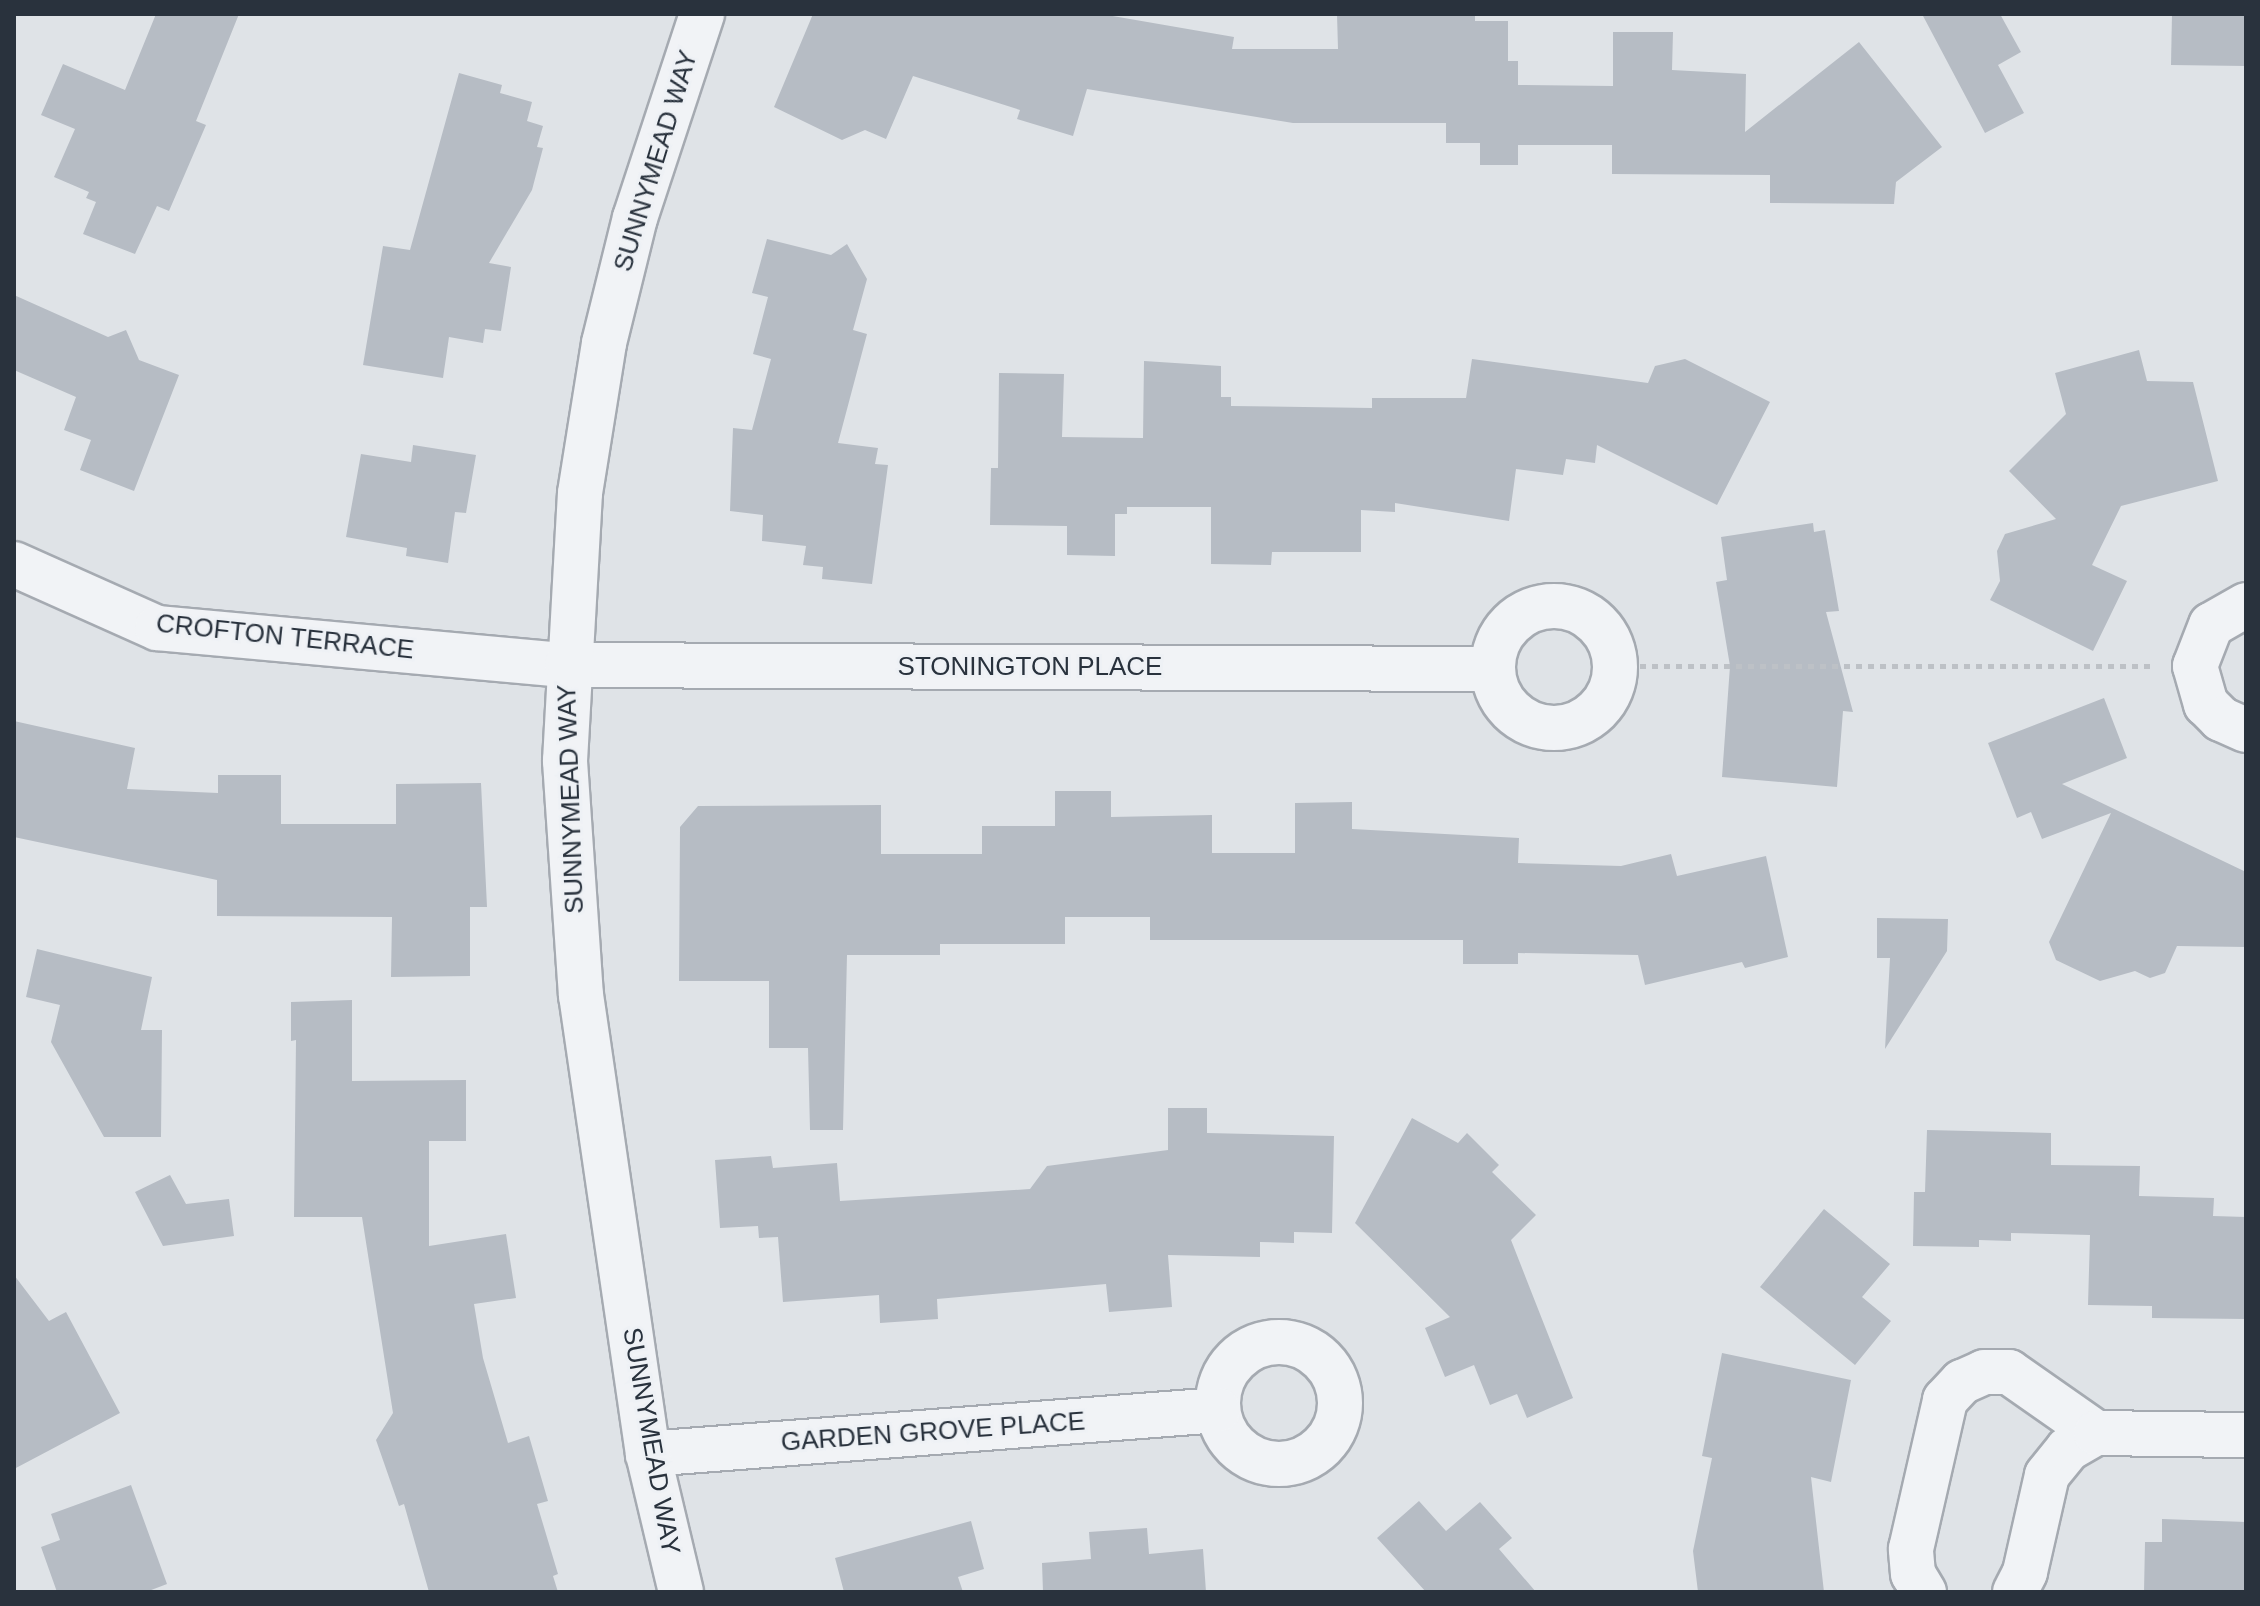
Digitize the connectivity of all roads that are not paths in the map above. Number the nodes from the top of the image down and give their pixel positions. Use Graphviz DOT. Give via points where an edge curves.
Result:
graph roads {
  1 [pos="702,14"];
  2 [pos="14,564"];
  3 [pos="2246,605"];
  4 [pos="567,665"];
  5 [pos="1493,669"];
  6 [pos="2246,730"];
  7 [pos="1218,1410"];
  8 [pos="2096,1433"];
  9 [pos="2246,1435"];
  10 [pos="648,1454"];
  11 [pos="681,1592"];
  12 [pos="1924,1592"];
  13 [pos="2015,1592"];
  1 -- 4 [label="street, SUNNYMEAD WAY" via="635,218 604,343 580,493"];
  2 -- 4 [label="street, CROFTON TERRACE" via="157,628"];
  3 -- 6 [label="street" via="2211,625 2195,666 2206,704 2221,719"];
  4 -- 5 [label="street, STONINGTON PLACE"];
  4 -- 10 [label="street, SUNNYMEAD WAY" via="568,857 581,996"];
  5 -- 5 [label="street" via="1495,649 1517,618 1554,605 1581,613 1604,630 1616,666 1602,706 1576,723 1545,728 1508,708"];
  7 -- 10 [label="street, GARDEN GROVE PLACE"];
  8 -- 9 [label="street"];
  8 -- 12 [label="street" via="2009,1372 1984,1372 1962,1382 1945,1400 1911,1549 1913,1574"];
  8 -- 13 [label="street" via="2068,1449 2047,1475 2025,1572"];
  10 -- 11 [label="street, SUNNYMEAD WAY"];
}
